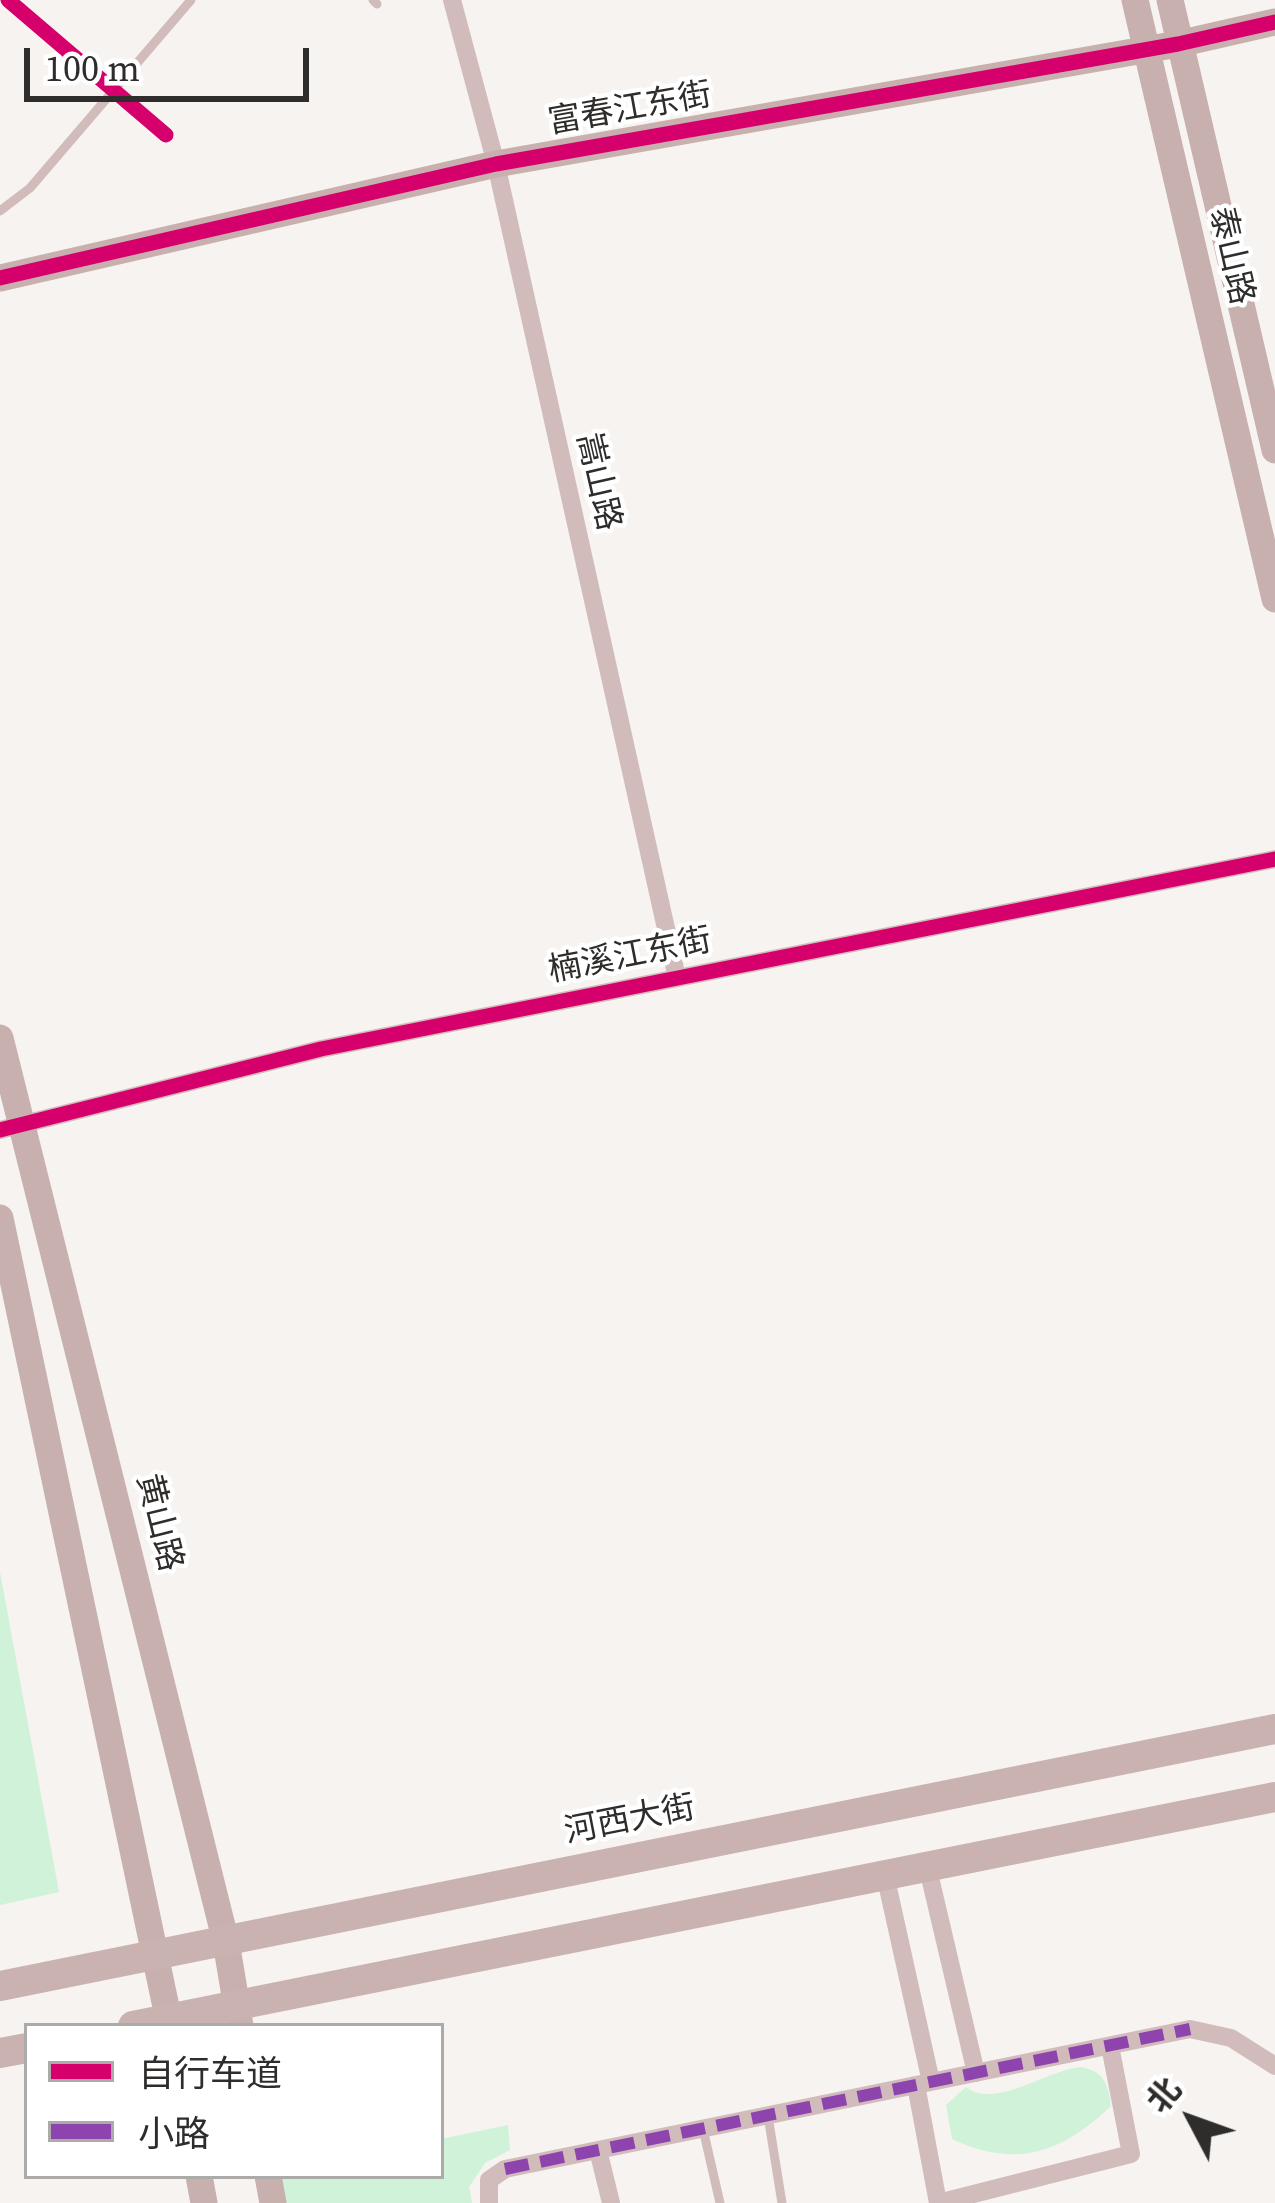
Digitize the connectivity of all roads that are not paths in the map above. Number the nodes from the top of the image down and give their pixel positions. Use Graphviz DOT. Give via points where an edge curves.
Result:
graph roads {
  1 [pos="190,0"];
  2 [pos="452,0"];
  3 [pos="1135,0"];
  4 [pos="1170,0"];
  5 [pos="1275,22"];
  6 [pos="1178,44"];
  7 [pos="1144,50"];
  8 [pos="496,164"];
  9 [pos="0,211"];
  10 [pos="0,278"];
  11 [pos="1275,450"];
  12 [pos="1275,598"];
  13 [pos="1275,859"];
  14 [pos="677,978"];
  15 [pos="0,1038"];
  16 [pos="10,1127"];
  17 [pos="0,1218"];
  18 [pos="1275,1729"];
  19 [pos="1275,1797"];
  20 [pos="928,1870"];
  21 [pos="886,1879"];
  22 [pos="226,1942"];
  23 [pos="153,1955"];
  24 [pos="0,1986"];
  25 [pos="238,2015"];
  26 [pos="169,2022"];
  27 [pos="1110,2046"];
  28 [pos="1275,2066"];
  29 [pos="976,2073"];
  30 [pos="924,2084"];
  31 [pos="768,2116"];
  32 [pos="703,2129"];
  33 [pos="598,2150"];
  34 [pos="489,2203"];
  35 [pos="611,2203"];
  36 [pos="720,2203"];
  37 [pos="782,2203"];
  38 [pos="938,2203"];
  1 -- 9 [label="lane" via="30,188"];
  2 -- 8 [label="street, 嵩山路"];
  3 -- 7 [label="street, 泰山路"];
  4 -- 6 [label="street, 泰山路"];
  5 -- 6 [label="street, 富春江东街"];
  6 -- 7 [label="street, 富春江东街"];
  6 -- 11 [label="street, 泰山路"];
  7 -- 8 [label="street, 富春江东街"];
  7 -- 12 [label="street, 泰山路"];
  8 -- 10 [label="street, 富春江东街"];
  8 -- 14 [label="street, 嵩山路"];
  13 -- 14 [label="street, 楠溪江东街"];
  14 -- 16 [label="street, 楠溪江东街" via="322,1048"];
  15 -- 16 [label="street, 黄山路"];
  16 -- 22 [label="street, 黄山路"];
  17 -- 23 [label="street"];
  18 -- 22 [label="main road, 河西大街"];
  19 -- 20 [label="main road"];
  20 -- 21 [label="main road"];
  20 -- 29 [label="street"];
  21 -- 25 [label="main road"];
  21 -- 30 [label="street"];
  22 -- 23 [label="main road, 河西大街"];
  22 -- 25 [label="street, 黄山路"];
  23 -- 24 [label="main road, 河西大街"];
  23 -- 26 [label="street"];
  25 -- 26 [label="main road"];
  27 -- 28 [label="street" via="1190,2030 1231,2038"];
  27 -- 29 [label="street"];
  27 -- 38 [label="street" via="1131,2155"];
  29 -- 30 [label="street"];
  30 -- 31 [label="street"];
  30 -- 38 [label="street"];
  31 -- 32 [label="street"];
  31 -- 37 [label="lane"];
  32 -- 33 [label="street"];
  32 -- 36 [label="lane"];
  33 -- 34 [label="street" via="505,2169 489,2180"];
  33 -- 35 [label="street"];
}
